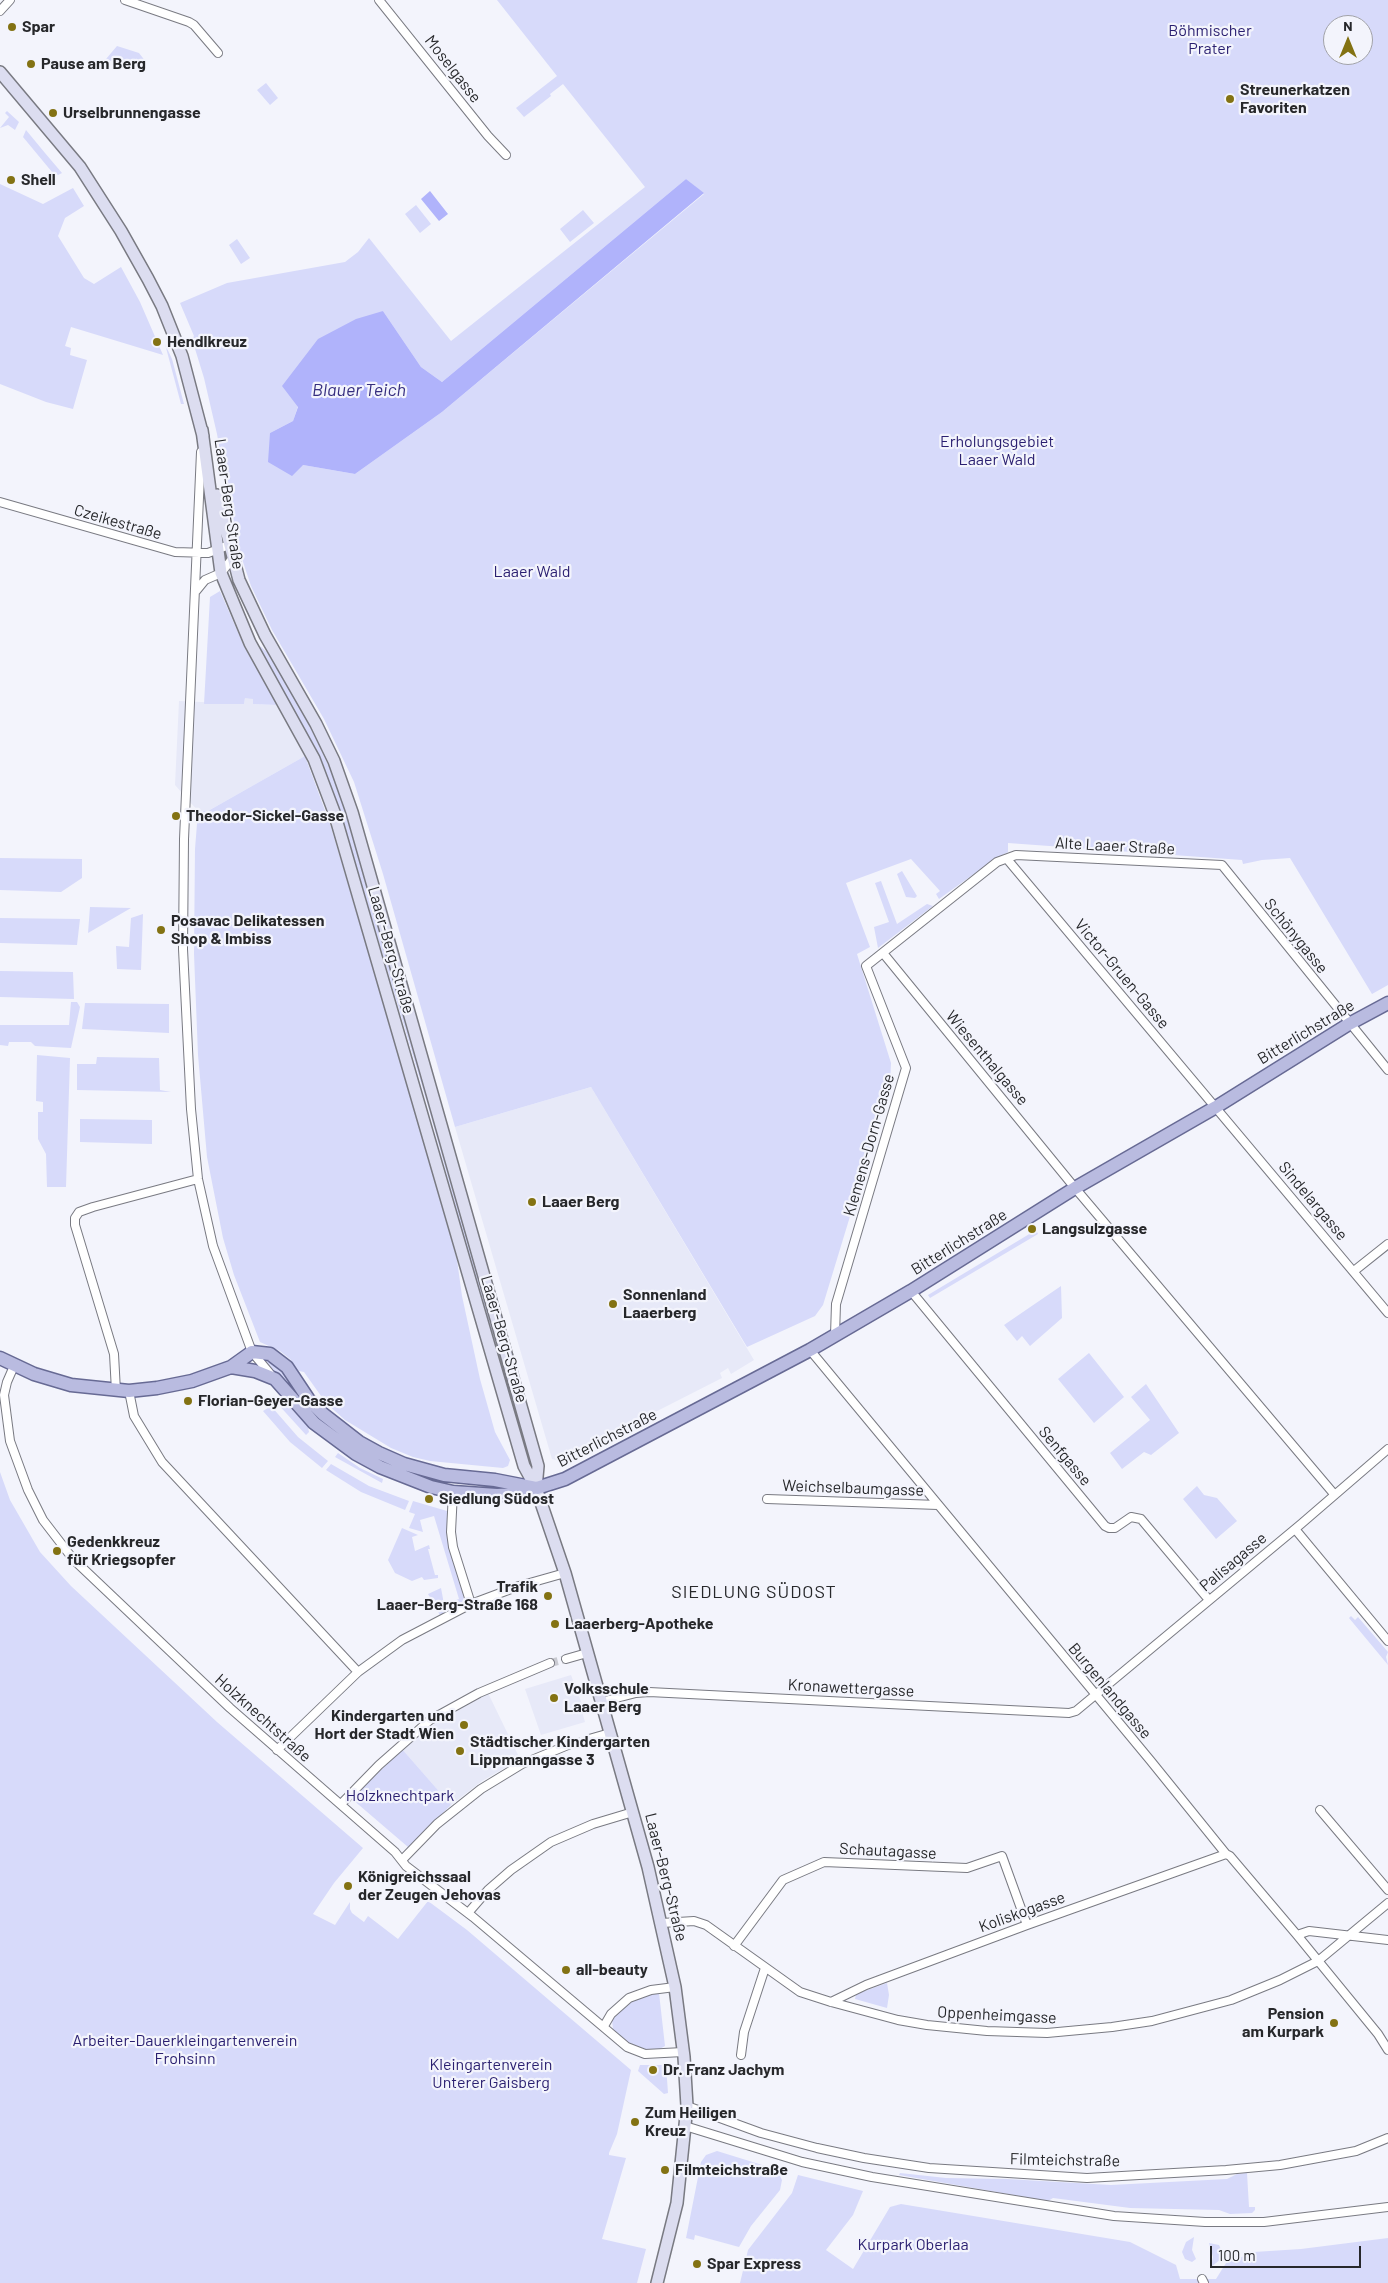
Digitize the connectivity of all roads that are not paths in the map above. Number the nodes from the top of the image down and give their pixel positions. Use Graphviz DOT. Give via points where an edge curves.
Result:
graph roads {
  1 [pos="10,0"];
  2 [pos="125,0"];
  3 [pos="379,0"];
  4 [pos="0,10"];
  5 [pos="218,53"];
  6 [pos="0,72"];
  7 [pos="506,155"];
  8 [pos="202,430"];
  9 [pos="0,502"];
  10 [pos="223,548"];
  11 [pos="197,554"];
  12 [pos="232,559"];
  13 [pos="221,573"];
  14 [pos="196,591"];
  15 [pos="1007,859"];
  16 [pos="1222,865"];
  17 [pos="882,953"];
  18 [pos="1388,1003"];
  19 [pos="1349,1024"];
  20 [pos="1388,1070"];
  21 [pos="1216,1107"];
  22 [pos="198,1179"];
  23 [pos="1073,1184"];
  24 [pos="1388,1244"];
  25 [pos="1354,1272"];
  26 [pos="911,1291"];
  27 [pos="1388,1313"];
  28 [pos="835,1334"];
  29 [pos="810,1350"];
  30 [pos="252,1352"];
  31 [pos="0,1358"];
  32 [pos="14,1366"];
  33 [pos="232,1367"];
  34 [pos="274,1379"];
  35 [pos="122,1391"];
  36 [pos="1388,1449"];
  37 [pos="536,1488"];
  38 [pos="453,1492"];
  39 [pos="1334,1494"];
  40 [pos="767,1499"];
  41 [pos="938,1505"];
  42 [pos="1295,1529"];
  43 [pos="565,1573"];
  44 [pos="1209,1600"];
  45 [pos="470,1604"];
  46 [pos="1388,1641"];
  47 [pos="587,1653"];
  48 [pos="566,1659"];
  49 [pos="550,1663"];
  50 [pos="358,1672"];
  51 [pos="1094,1694"];
  52 [pos="601,1702"];
  53 [pos="610,1733"];
  54 [pos="589,1739"];
  55 [pos="574,1743"];
  56 [pos="277,1750"];
  57 [pos="341,1804"];
  58 [pos="1320,1810"];
  59 [pos="633,1812"];
  60 [pos="1226,1854"];
  61 [pos="402,1860"];
  62 [pos="1388,1890"];
  63 [pos="1388,1903"];
  64 [pos="468,1913"];
  65 [pos="662,1923"];
  66 [pos="1027,1925"];
  67 [pos="1297,1935"];
  68 [pos="1351,1935"];
  69 [pos="1388,1940"];
  70 [pos="734,1946"];
  71 [pos="1318,1962"];
  72 [pos="765,1968"];
  73 [pos="675,1988"];
  74 [pos="831,2002"];
  75 [pos="604,2026"];
  76 [pos="1388,2050"];
  77 [pos="683,2052"];
  78 [pos="741,2055"];
  79 [pos="687,2106"];
  80 [pos="685,2126"];
  81 [pos="1388,2138"];
  82 [pos="1388,2207"];
  83 [pos="657,2283"];
  1 -- 4 [label="street"];
  2 -- 5 [label="street" via="189,22"];
  3 -- 7 [label="street, Moselgasse"];
  6 -- 8 [label="main road, Laaer-Berg-Straße" via="80,167 121,231 162,306 182,356"];
  8 -- 10 [label="main road, Laaer-Berg-Straße"];
  8 -- 11 [label="street"];
  9 -- 11 [label="street, Czeikestraße" via="156,548"];
  10 -- 11 [label="street, Czeikestraße"];
  10 -- 12 [label="main road, Laaer-Berg-Straße"];
  10 -- 13 [label="main road, Laaer-Berg-Straße"];
  11 -- 14 [label="street"];
  12 -- 13 [label="street"];
  12 -- 37 [label="main road, Laaer-Berg-Straße" via="265,635 320,731 352,812 538,1466"];
  13 -- 14 [label="street" via="205,580"];
  13 -- 37 [label="main road, Laaer-Berg-Straße" via="250,643 299,729 324,784 523,1462"];
  14 -- 22 [label="street" via="184,824 183,949"];
  15 -- 16 [label="street, Alte Laaer Straße" via="1016,855"];
  15 -- 17 [label="street, Klemens-Dorn-Gasse" via="990,868"];
  15 -- 21 [label="street, Victor-Gruen-Gasse"];
  16 -- 19 [label="street, Schönygasse"];
  17 -- 23 [label="street, Wiesenthalgasse"];
  17 -- 28 [label="street, Klemens-Dorn-Gasse" via="866,966 906,1068 836,1304"];
  18 -- 19 [label="main road, Bitterlichstraße"];
  19 -- 20 [label="street, Schönygasse"];
  19 -- 21 [label="main road, Bitterlichstraße"];
  21 -- 23 [label="main road, Bitterlichstraße"];
  21 -- 25 [label="street, Sindelargasse"];
  22 -- 30 [label="street" via="213,1246"];
  22 -- 35 [label="street" via="93,1207 79,1212 75,1218"];
  23 -- 26 [label="main road, Bitterlichstraße"];
  23 -- 39 [label="street"];
  24 -- 25 [label="street"];
  25 -- 27 [label="street, Sindelargasse"];
  26 -- 28 [label="main road, Bitterlichstraße"];
  26 -- 44 [label="street, Senfgasse" via="1105,1526 1115,1528 1132,1517 1141,1519"];
  28 -- 29 [label="main road, Bitterlichstraße"];
  29 -- 37 [label="main road, Bitterlichstraße" via="565,1478"];
  29 -- 41 [label="street, Burgenlandgasse"];
  30 -- 33 [label="main road"];
  30 -- 34 [label="street"];
  30 -- 37 [label="main road" via="278,1358 323,1414 379,1453 444,1475"];
  31 -- 32 [label="main road"];
  32 -- 35 [label="main road" via="71,1385"];
  32 -- 56 [label="street, Holzknechtstraße" via="4,1395 7,1429 28,1490 43,1520 73,1559 97,1583"];
  33 -- 34 [label="main road"];
  33 -- 35 [label="main road" via="183,1383"];
  34 -- 38 [label="main road" via="314,1423 356,1454 431,1487"];
  35 -- 50 [label="street" via="162,1462"];
  36 -- 39 [label="street, Palisagasse"];
  37 -- 38 [label="main road" via="497,1496"];
  37 -- 43 [label="main road, Laaer-Berg-Straße"];
  38 -- 45 [label="street" via="453,1547"];
  39 -- 42 [label="street, Palisagasse"];
  40 -- 41 [label="street, Weichselbaumgasse"];
  41 -- 51 [label="street, Burgenlandgasse"];
  42 -- 44 [label="street, Palisagasse"];
  42 -- 46 [label="street"];
  43 -- 45 [label="street"];
  43 -- 47 [label="main road, Laaer-Berg-Straße"];
  44 -- 51 [label="street, Palisagasse"];
  45 -- 50 [label="street" via="402,1640"];
  47 -- 48 [label="street"];
  47 -- 52 [label="main road, Laaer-Berg-Straße"];
  49 -- 57 [label="street" via="487,1689 430,1720 379,1764"];
  50 -- 56 [label="street"];
  51 -- 52 [label="street, Kronawettergasse" via="1076,1711 1069,1713 650,1692"];
  51 -- 60 [label="street, Burgenlandgasse"];
  52 -- 53 [label="main road, Laaer-Berg-Straße"];
  53 -- 54 [label="street"];
  53 -- 59 [label="main road, Laaer-Berg-Straße"];
  55 -- 61 [label="street" via="522,1764 481,1789 437,1824"];
  56 -- 57 [label="street, Holzknechtstraße"];
  57 -- 61 [label="street, Holzknechtstraße"];
  58 -- 62 [label="street"];
  59 -- 64 [label="street" via="551,1842 511,1870"];
  59 -- 65 [label="main road, Laaer-Berg-Straße"];
  60 -- 66 [label="street, Koliskogasse"];
  60 -- 67 [label="street, Burgenlandgasse"];
  61 -- 64 [label="street, Holzknechtstraße"];
  63 -- 68 [label="street, Oppenheimgasse"];
  64 -- 75 [label="street, Holzknechtstraße"];
  65 -- 70 [label="street, Oppenheimgasse" via="694,1921 706,1925"];
  65 -- 73 [label="main road, Laaer-Berg-Straße"];
  66 -- 70 [label="street, Schautagasse" via="1002,1856 967,1868 824,1862 783,1880"];
  66 -- 74 [label="street, Koliskogasse" via="866,1985"];
  67 -- 68 [label="street" via="1309,1931"];
  67 -- 71 [label="street, Burgenlandgasse"];
  68 -- 69 [label="street"];
  68 -- 71 [label="street, Oppenheimgasse"];
  70 -- 72 [label="street, Oppenheimgasse"];
  71 -- 74 [label="street, Oppenheimgasse" via="1220,2003 1152,2021 1070,2032 1013,2033 944,2027 898,2020"];
  71 -- 76 [label="street, Burgenlandgasse"];
  72 -- 74 [label="street, Oppenheimgasse" via="800,1992"];
  72 -- 78 [label="street" via="744,2032"];
  73 -- 75 [label="street" via="651,1990 629,1998 611,2014"];
  73 -- 77 [label="main road, Laaer-Berg-Straße"];
  75 -- 77 [label="street, Holzknechtstraße" via="627,2047 640,2053"];
  77 -- 79 [label="main road, Laaer-Berg-Straße"];
  79 -- 80 [label="main road, Laaer-Berg-Straße"];
  79 -- 81 [label="street, Filmteichstraße" via="771,2136 864,2158 929,2168 1087,2178 1280,2165 1356,2151"];
  80 -- 82 [label="street" via="802,2162 872,2177 1114,2216 1264,2222"];
  80 -- 83 [label="main road, Laaer-Berg-Straße" via="677,2203"];
}
